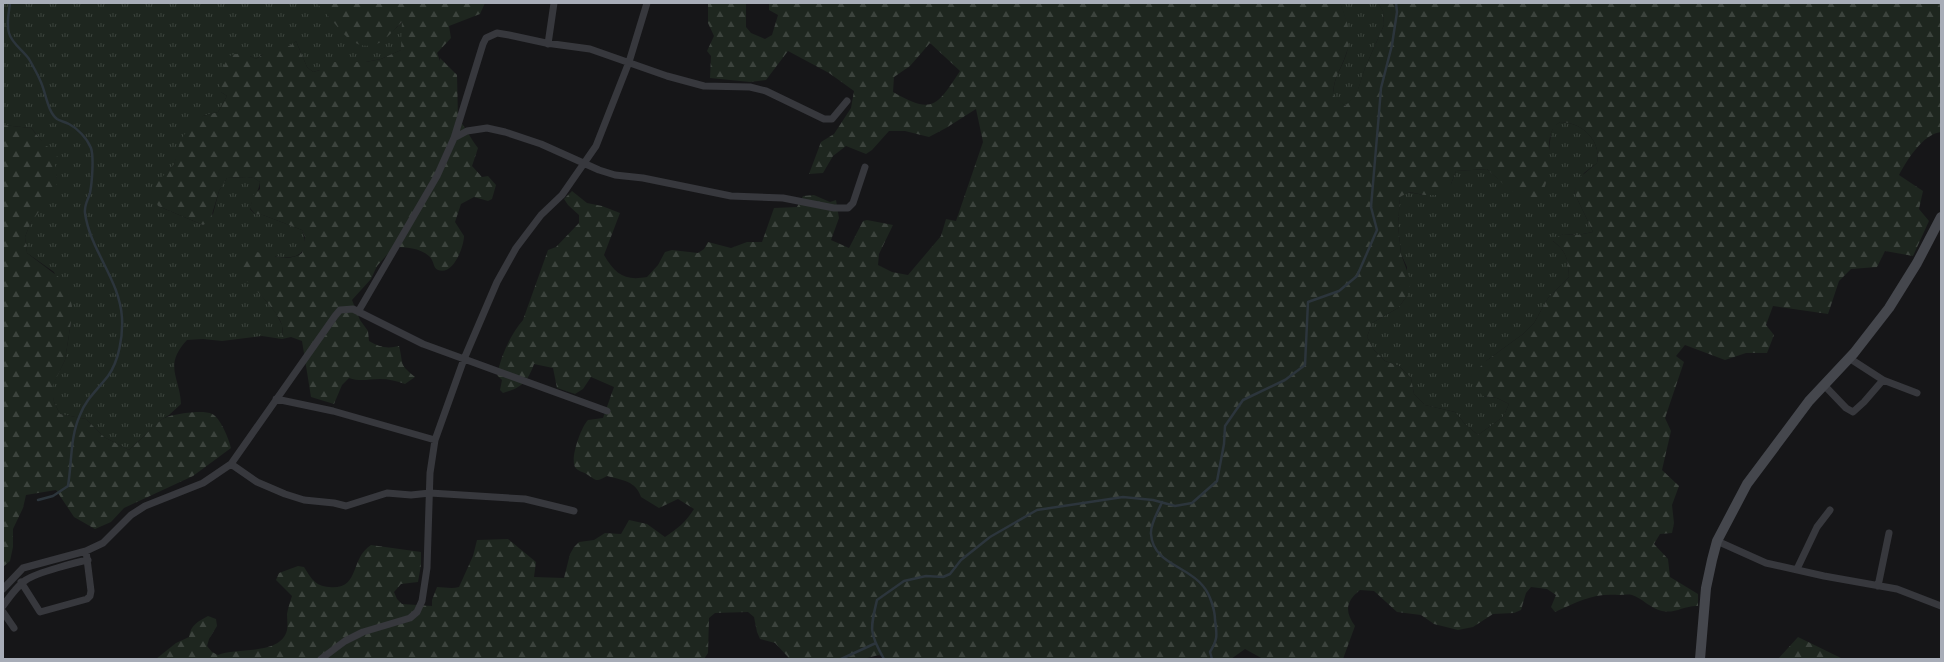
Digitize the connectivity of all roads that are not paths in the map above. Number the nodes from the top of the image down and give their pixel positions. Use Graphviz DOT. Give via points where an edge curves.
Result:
graph roads {
  1 [pos="554,3"];
  2 [pos="647,3"];
  3 [pos="548,44"];
  4 [pos="629,62"];
  5 [pos="846,101"];
  6 [pos="454,138"];
  7 [pos="584,164"];
  8 [pos="866,167"];
  9 [pos="1941,217"];
  10 [pos="358,312"];
  11 [pos="1849,358"];
  12 [pos="464,359"];
  13 [pos="1883,380"];
  14 [pos="1824,385"];
  15 [pos="1917,393"];
  16 [pos="276,399"];
  17 [pos="607,411"];
  18 [pos="435,440"];
  19 [pos="231,464"];
  20 [pos="430,493"];
  21 [pos="1830,510"];
  22 [pos="574,511"];
  23 [pos="1889,533"];
  24 [pos="1717,541"];
  25 [pos="86,551"];
  26 [pos="88,560"];
  27 [pos="1797,569"];
  28 [pos="21,582"];
  29 [pos="1878,586"];
  30 [pos="3,589"];
  31 [pos="3,606"];
  32 [pos="1941,606"];
  33 [pos="3,612"];
  34 [pos="14,628"];
  35 [pos="321,659"];
  36 [pos="1700,659"];
  1 -- 3 [label="street"];
  2 -- 4 [label="street"];
  3 -- 4 [label="street" via="590,49"];
  3 -- 6 [label="street" via="497,34 486,38"];
  4 -- 5 [label="street" via="704,86 750,87 766,91 828,120 836,116"];
  4 -- 7 [label="street" via="596,146"];
  6 -- 7 [label="street" via="467,131 487,128 499,130 541,144"];
  6 -- 10 [label="street" via="437,176"];
  7 -- 8 [label="street" via="615,174 731,196 783,198 843,208 848,208 853,203"];
  7 -- 12 [label="street" via="562,195 541,215 516,248 497,282"];
  9 -- 11 [label="main road" via="1918,263 1889,308"];
  10 -- 12 [label="street" via="400,334"];
  10 -- 16 [label="street" via="347,308 334,316"];
  11 -- 13 [label="street"];
  11 -- 14 [label="main road"];
  12 -- 17 [label="street"];
  12 -- 18 [label="street"];
  13 -- 14 [label="street" via="1853,412"];
  13 -- 15 [label="street"];
  14 -- 24 [label="main road" via="1809,401 1747,484"];
  16 -- 18 [label="street" via="333,411"];
  16 -- 19 [label="street"];
  18 -- 20 [label="street"];
  19 -- 20 [label="street" via="257,482 304,500 346,506 387,493"];
  19 -- 25 [label="street" via="203,484 145,506 131,515 103,542"];
  20 -- 22 [label="street" via="525,499"];
  20 -- 35 [label="street" via="427,568 422,600 417,612 410,618 363,632 345,641"];
  21 -- 27 [label="street" via="1817,528"];
  23 -- 29 [label="street"];
  24 -- 27 [label="street" via="1766,563"];
  24 -- 36 [label="main road" via="1706,588"];
  25 -- 26 [label="street"];
  25 -- 30 [label="street" via="23,568"];
  26 -- 28 [label="street" via="43,571"];
  26 -- 28 [label="street" via="91,591 87,599 40,612"];
  27 -- 29 [label="street"];
  28 -- 31 [label="street"];
  29 -- 32 [label="street" via="1897,589"];
  33 -- 34 [label="street"];
}
